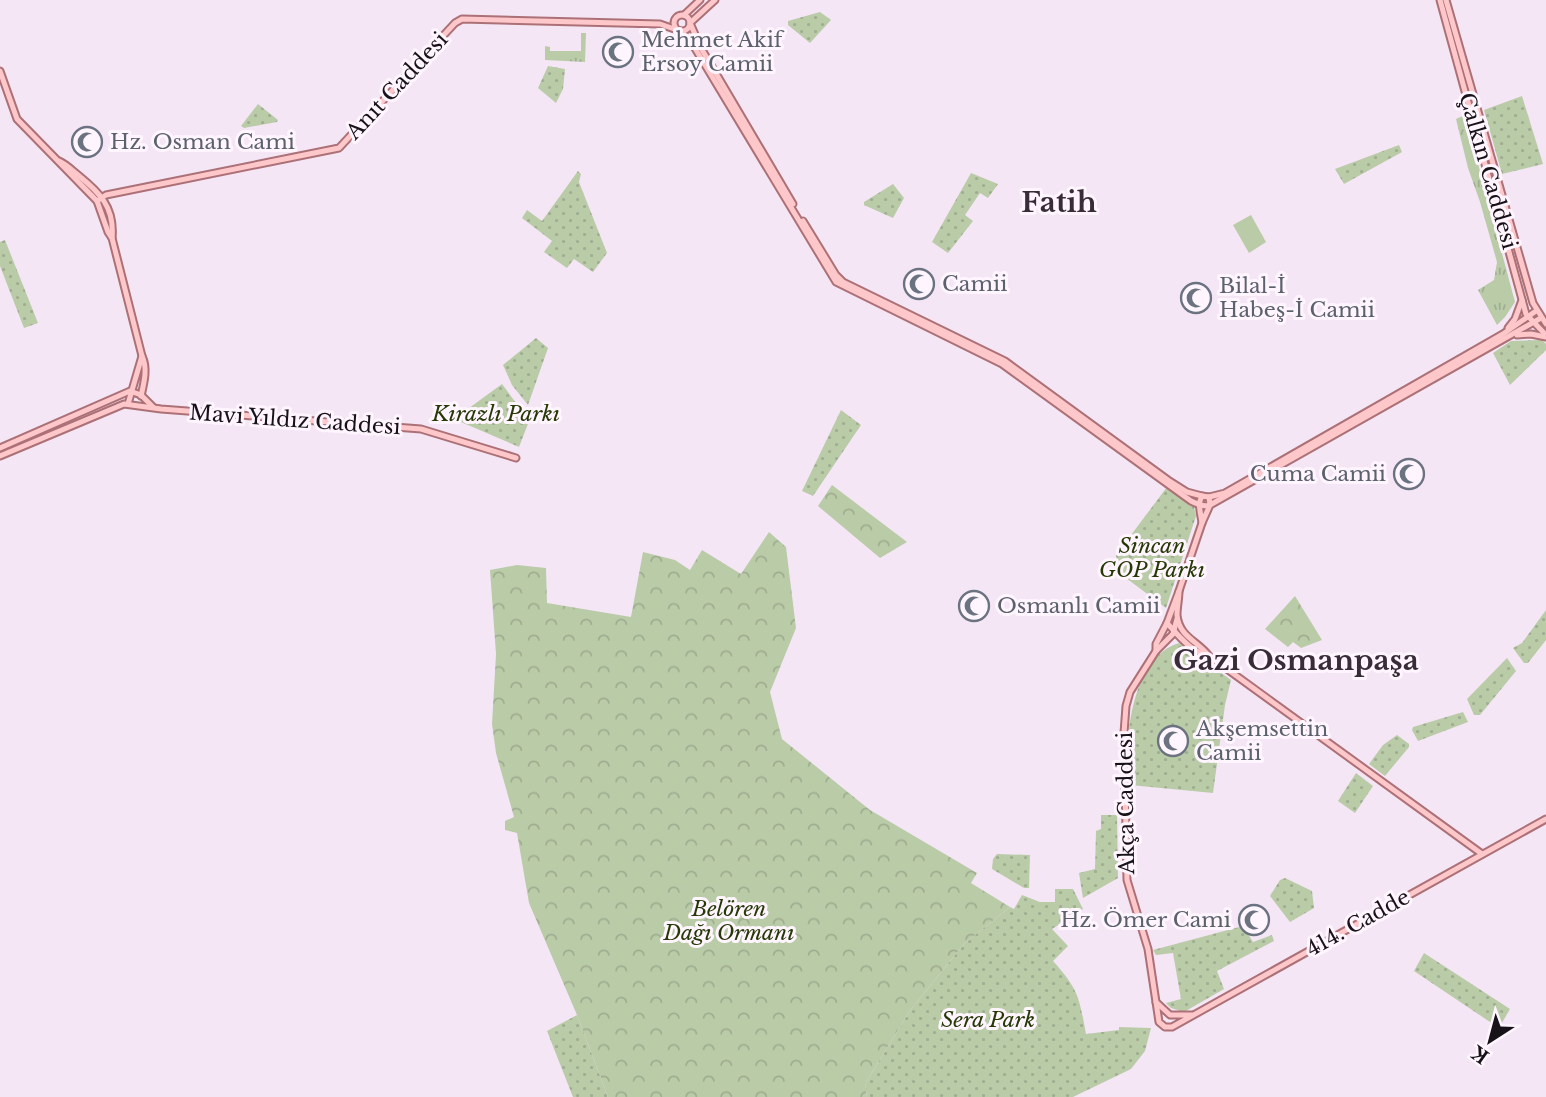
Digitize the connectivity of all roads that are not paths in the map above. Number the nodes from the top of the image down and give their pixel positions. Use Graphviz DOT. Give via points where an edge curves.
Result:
graph roads {
  1 [pos="700,0"];
  2 [pos="715,0"];
  3 [pos="1440,0"];
  4 [pos="1446,0"];
  5 [pos="684,15"];
  6 [pos="676,18"];
  7 [pos="690,23"];
  8 [pos="660,24"];
  9 [pos="680,31"];
  10 [pos="0,71"];
  11 [pos="7,94"];
  12 [pos="0,96"];
  13 [pos="1474,109"];
  14 [pos="100,199"];
  15 [pos="839,281"];
  16 [pos="1522,300"];
  17 [pos="1536,311"];
  18 [pos="1528,317"];
  19 [pos="1541,318"];
  20 [pos="1533,323"];
  21 [pos="1546,324"];
  22 [pos="1503,334"];
  23 [pos="1514,335"];
  24 [pos="1546,336"];
  25 [pos="142,356"];
  26 [pos="130,391"];
  27 [pos="141,395"];
  28 [pos="128,404"];
  29 [pos="137,405"];
  30 [pos="153,407"];
  31 [pos="24,438"];
  32 [pos="26,445"];
  33 [pos="0,448"];
  34 [pos="0,456"];
  35 [pos="516,458"];
  36 [pos="1202,496"];
  37 [pos="1209,497"];
  38 [pos="1199,505"];
  39 [pos="1210,505"];
  40 [pos="1202,523"];
  41 [pos="1179,591"];
  42 [pos="1170,611"];
  43 [pos="1177,616"];
  44 [pos="1167,622"];
  45 [pos="1174,631"];
  46 [pos="1156,651"];
  47 [pos="1209,656"];
  48 [pos="1546,819"];
  49 [pos="1482,855"];
  50 [pos="1156,1002"];
  51 [pos="1192,1015"];
  52 [pos="1170,1028"];
  1 -- 5 [label="main road"];
  2 -- 7 [label="main road"];
  3 -- 13 [label="main road, Çalkın Caddesi"];
  4 -- 13 [label="main road, Çalkın Caddesi"];
  5 -- 6 [label="main road"];
  5 -- 7 [label="main road"];
  6 -- 8 [label="main road"];
  6 -- 9 [label="main road" via="674,25"];
  7 -- 9 [label="main road"];
  7 -- 15 [label="main road"];
  8 -- 9 [label="main road"];
  8 -- 14 [label="main road, Anıt Caddesi" via="462,19 339,148"];
  9 -- 15 [label="main road"];
  10 -- 11 [label="main road"];
  11 -- 12 [label="main road"];
  11 -- 14 [label="main road" via="23,127"];
  13 -- 16 [label="main road, Çalkın Caddesi"];
  13 -- 17 [label="main road, Çalkın Caddesi"];
  14 -- 25 [label="main road"];
  15 -- 36 [label="main road" via="1001,359 1168,480"];
  15 -- 38 [label="main road" via="1002,364"];
  16 -- 18 [label="main road, Çalkın Caddesi"];
  16 -- 22 [label="main road"];
  17 -- 18 [label="main road"];
  17 -- 19 [label="main road, Çalkın Caddesi"];
  18 -- 20 [label="main road, Çalkın Caddesi"];
  18 -- 22 [label="main road"];
  19 -- 20 [label="main road"];
  19 -- 21 [label="main road, Çalkın Caddesi"];
  20 -- 23 [label="main road"];
  20 -- 24 [label="main road, Çalkın Caddesi"];
  22 -- 37 [label="main road"];
  23 -- 24 [label="main road, Çalkın Caddesi"];
  23 -- 39 [label="main road"];
  25 -- 26 [label="main road"];
  25 -- 27 [label="main road"];
  26 -- 27 [label="main road"];
  26 -- 28 [label="main road"];
  26 -- 31 [label="main road"];
  27 -- 29 [label="main road"];
  27 -- 30 [label="main road"];
  28 -- 29 [label="main road, Mavi Yıldız Caddesi"];
  28 -- 32 [label="main road, Mavi Yıldız Caddesi"];
  29 -- 30 [label="main road, Mavi Yıldız Caddesi"];
  30 -- 35 [label="main road, Mavi Yıldız Caddesi" via="421,429"];
  31 -- 32 [label="main road"];
  31 -- 33 [label="main road"];
  32 -- 34 [label="main road, Mavi Yıldız Caddesi"];
  36 -- 37 [label="main road"];
  36 -- 38 [label="main road"];
  37 -- 39 [label="main road"];
  38 -- 39 [label="main road"];
  38 -- 40 [label="main road"];
  39 -- 40 [label="main road"];
  40 -- 41 [label="main road"];
  41 -- 42 [label="main road, Akça Caddesi"];
  41 -- 43 [label="main road"];
  42 -- 43 [label="main road"];
  42 -- 44 [label="main road, Akça Caddesi"];
  43 -- 45 [label="main road"];
  43 -- 47 [label="main road" via="1185,635"];
  44 -- 45 [label="main road"];
  44 -- 46 [label="main road, Akça Caddesi"];
  45 -- 46 [label="main road, Akça Caddesi"];
  45 -- 47 [label="main road"];
  46 -- 50 [label="main road, Akça Caddesi" via="1128,696 1124,733 1127,875 1149,949"];
  47 -- 49 [label="main road"];
  48 -- 49 [label="main road, 414. Cadde"];
  49 -- 51 [label="main road, 414. Cadde"];
  50 -- 51 [label="main road" via="1170,1015"];
  50 -- 52 [label="main road, Akça Caddesi" via="1159,1022"];
  51 -- 52 [label="main road, 414. Cadde"];
}
